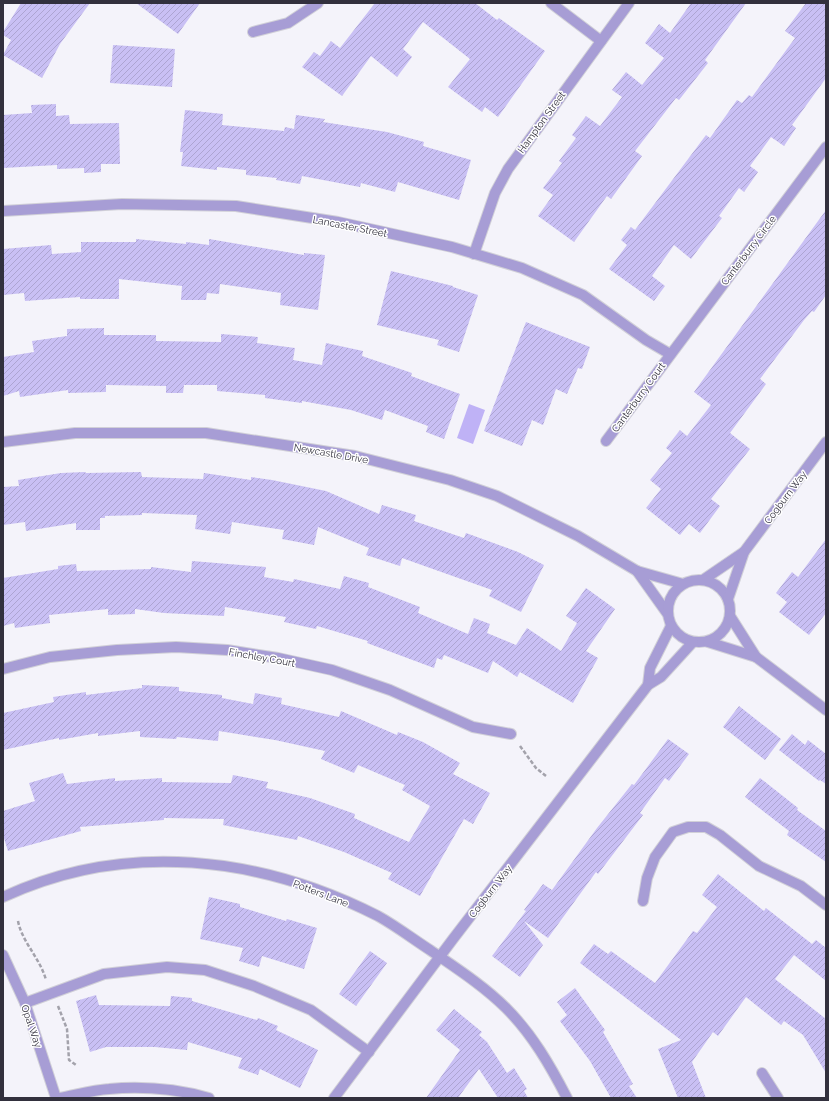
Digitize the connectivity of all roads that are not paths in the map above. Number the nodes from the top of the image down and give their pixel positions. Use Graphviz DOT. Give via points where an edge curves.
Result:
graph roads {
  1 [pos="318,3"];
  2 [pos="551,3"];
  3 [pos="629,3"];
  4 [pos="254,32"];
  5 [pos="601,41"];
  6 [pos="826,147"];
  7 [pos="3,211"];
  8 [pos="474,254"];
  9 [pos="670,354"];
  10 [pos="606,441"];
  11 [pos="3,442"];
  12 [pos="826,442"];
  13 [pos="744,552"];
  14 [pos="637,571"];
  15 [pos="703,580"];
  16 [pos="683,584"];
  17 [pos="728,599"];
  18 [pos="667,613"];
  19 [pos="730,616"];
  20 [pos="671,626"];
  21 [pos="693,642"];
  22 [pos="708,642"];
  23 [pos="756,657"];
  24 [pos="3,669"];
  25 [pos="648,686"];
  26 [pos="826,710"];
  27 [pos="511,734"];
  28 [pos="3,897"];
  29 [pos="643,901"];
  30 [pos="826,905"];
  31 [pos="3,955"];
  32 [pos="440,957"];
  33 [pos="25,1003"];
  34 [pos="369,1052"];
  35 [pos="762,1073"];
  36 [pos="56,1098"];
  37 [pos="60,1098"];
  38 [pos="209,1098"];
  39 [pos="334,1098"];
  40 [pos="567,1098"];
  41 [pos="778,1098"];
  1 -- 4 [label="street" via="288,24"];
  2 -- 5 [label="street"];
  3 -- 5 [label="street, Hampton Street"];
  5 -- 8 [label="street, Hampton Street" via="508,169 495,193"];
  6 -- 9 [label="street, Canterburry Circle"];
  7 -- 8 [label="street, Lancaster Street" via="122,204 236,206 338,222"];
  8 -- 9 [label="street, Lancaster Street" via="522,268 583,295"];
  9 -- 10 [label="street, Canterburry Court"];
  11 -- 14 [label="street, Newcastle Drive" via="76,433 206,433 355,456 450,480 497,496 578,536"];
  12 -- 13 [label="street, Cogburn Way"];
  13 -- 15 [label="street, Cogburn Way"];
  13 -- 17 [label="street, Cogburn Way"];
  14 -- 16 [label="street, Newcastle Drive"];
  14 -- 18 [label="street, Newcastle Drive"];
  15 -- 16 [label="street"];
  15 -- 17 [label="street" via="718,586"];
  16 -- 18 [label="street" via="671,597"];
  17 -- 19 [label="street"];
  18 -- 20 [label="street"];
  19 -- 22 [label="street" via="723,632"];
  19 -- 23 [label="street"];
  20 -- 21 [label="street" via="680,636"];
  20 -- 25 [label="street, Cogburn Way" via="650,668"];
  21 -- 22 [label="street"];
  21 -- 25 [label="street, Cogburn Way"];
  22 -- 23 [label="street"];
  23 -- 26 [label="street"];
  24 -- 27 [label="street, Finchley Court" via="50,657 117,650 176,647 227,650 332,670 390,690 473,727"];
  25 -- 32 [label="street, Cogburn Way"];
  28 -- 32 [label="street, Potters Lane" via="44,881 116,863 165,861 221,865 271,874 323,892 377,916"];
  29 -- 30 [label="street" via="647,878 655,857 674,832 688,827 706,827 759,866 801,886"];
  31 -- 33 [label="street, Opal Way"];
  32 -- 34 [label="street, Cogburn Way"];
  32 -- 40 [label="street, Potters Lane" via="488,992 521,1025 542,1053"];
  33 -- 34 [label="street" via="104,974 167,967 205,970 254,986 311,1010"];
  33 -- 36 [label="street, Opal Way"];
  34 -- 39 [label="street, Cogburn Way"];
  35 -- 41 [label="street"];
  37 -- 38 [label="street" via="108,1089 151,1088"];
}
